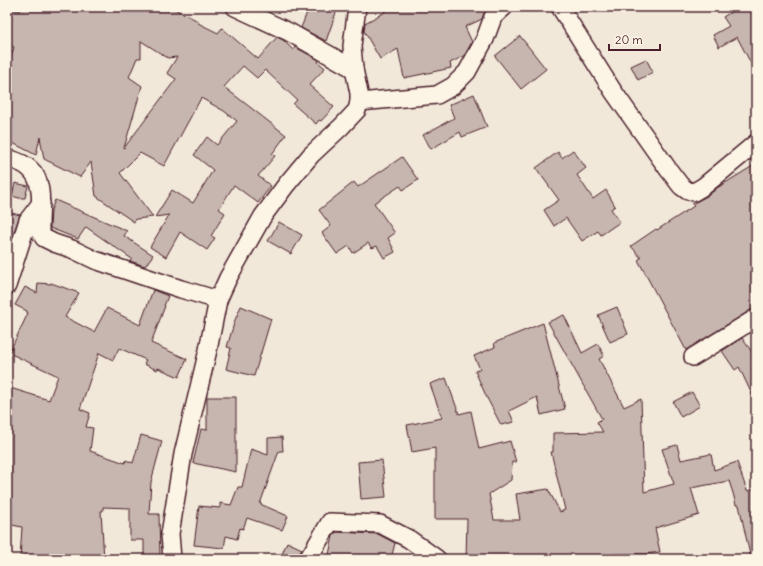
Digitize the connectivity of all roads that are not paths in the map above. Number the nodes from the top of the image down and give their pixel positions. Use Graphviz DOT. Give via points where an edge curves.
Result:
graph roads {
  1 [pos="235,7"];
  2 [pos="357,7"];
  3 [pos="504,7"];
  4 [pos="560,7"];
  5 [pos="354,69"];
  6 [pos="359,102"];
  7 [pos="756,143"];
  8 [pos="7,158"];
  9 [pos="41,203"];
  10 [pos="7,286"];
  11 [pos="218,300"];
  12 [pos="756,318"];
  13 [pos="693,357"];
  14 [pos="172,559"];
  15 [pos="308,559"];
  16 [pos="437,559"];
  1 -- 5 [label="street" via="289,32"];
  2 -- 5 [label="street" via="352,46"];
  3 -- 6 [label="street" via="493,17 485,39 467,72 453,86 437,95"];
  4 -- 7 [label="street" via="613,91 668,169 688,191 694,192 704,186"];
  5 -- 6 [label="street"];
  6 -- 11 [label="street" via="357,110 311,155 263,216"];
  8 -- 9 [label="street" via="30,168 37,177"];
  9 -- 10 [label="street" via="28,220"];
  9 -- 11 [label="street" via="40,232 44,238 95,260"];
  11 -- 14 [label="street" via="183,454 170,534"];
  12 -- 13 [label="street"];
  15 -- 16 [label="street" via="330,522 380,524 409,539"];
}
